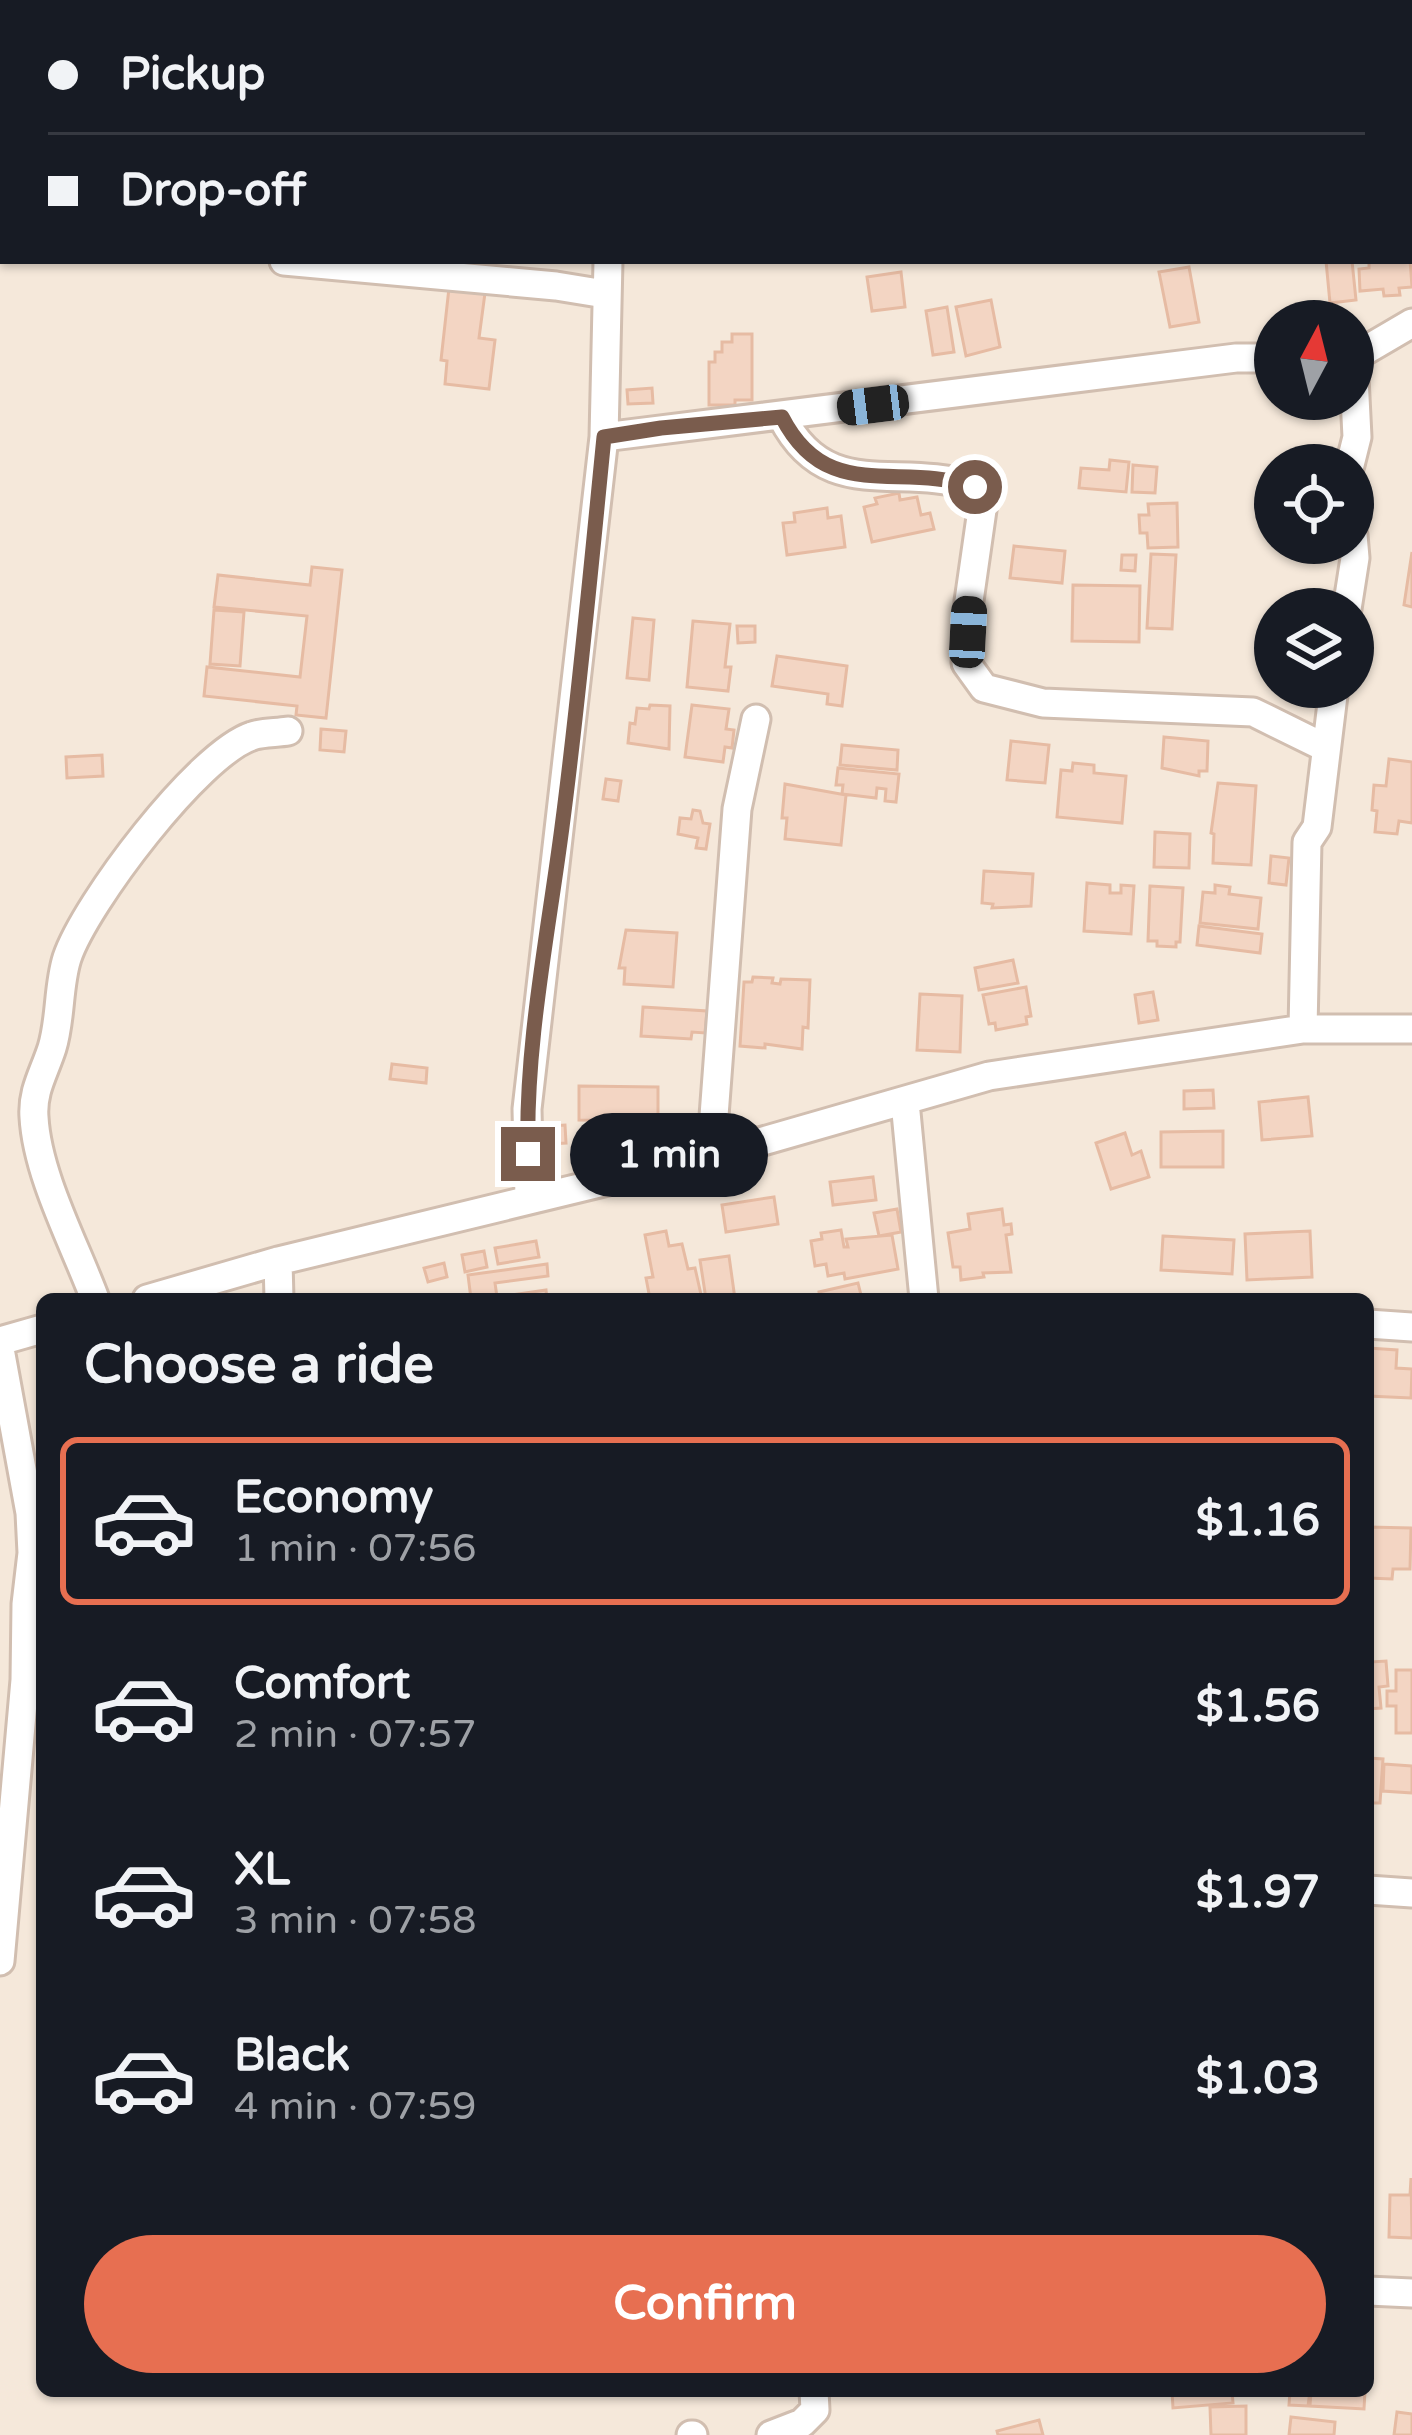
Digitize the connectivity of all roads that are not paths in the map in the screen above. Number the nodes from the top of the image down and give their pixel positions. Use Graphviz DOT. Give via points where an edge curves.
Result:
graph roads {
  1 [pos="317,264"];
  2 [pos="608,264"];
  3 [pos="605,294"];
  4 [pos="1412,323"];
  5 [pos="1374,346"];
  6 [pos="1254,358"];
  7 [pos="782,417"];
  8 [pos="604,437"];
  9 [pos="1330,708"];
  10 [pos="756,719"];
  11 [pos="288,731"];
  12 [pos="1324,747"];
  13 [pos="1304,1029"];
  14 [pos="1412,1029"];
  15 [pos="904,1102"];
  16 [pos="711,1156"];
  17 [pos="530,1198"];
  18 [pos="278,1261"];
  19 [pos="93,1293"];
  20 [pos="167,1293"];
  21 [pos="279,1293"];
  22 [pos="923,1293"];
  23 [pos="1374,1324"];
  24 [pos="1412,1327"];
  25 [pos="36,1331"];
  26 [pos="0,1345"];
  27 [pos="12,1682"];
  28 [pos="1374,1890"];
  29 [pos="1412,1893"];
  30 [pos="1,1969"];
  31 [pos="1374,2291"];
  32 [pos="1412,2294"];
  33 [pos="814,2397"];
  34 [pos="771,2435"];
  1 -- 3 [label="street"];
  2 -- 3 [label="street"];
  3 -- 8 [label="street"];
  4 -- 5 [label="street"];
  6 -- 7 [label="street"];
  7 -- 8 [label="street"];
  7 -- 12 [label="street" via="796,445 826,468 975,487 983,503 966,663 984,688 1043,703 1252,712"];
  8 -- 17 [label="street" via="529,1087"];
  9 -- 12 [label="street"];
  10 -- 16 [label="street" via="737,809"];
  11 -- 19 [label="street" via="250,736 209,765 148,830 67,958 52,1046 33,1095 34,1123"];
  12 -- 13 [label="street" via="1316,827 1307,842"];
  13 -- 14 [label="street"];
  13 -- 15 [label="street" via="989,1076"];
  15 -- 16 [label="street"];
  15 -- 22 [label="street"];
  16 -- 17 [label="street"];
  17 -- 18 [label="street"];
  18 -- 20 [label="street"];
  18 -- 21 [label="street"];
  23 -- 24 [label="street"];
  25 -- 26 [label="street"];
  26 -- 27 [label="street" via="30,1513"];
  27 -- 30 [label="street"];
  28 -- 29 [label="street"];
  31 -- 32 [label="street"];
  33 -- 34 [label="street" via="815,2410 802,2423"];
}
